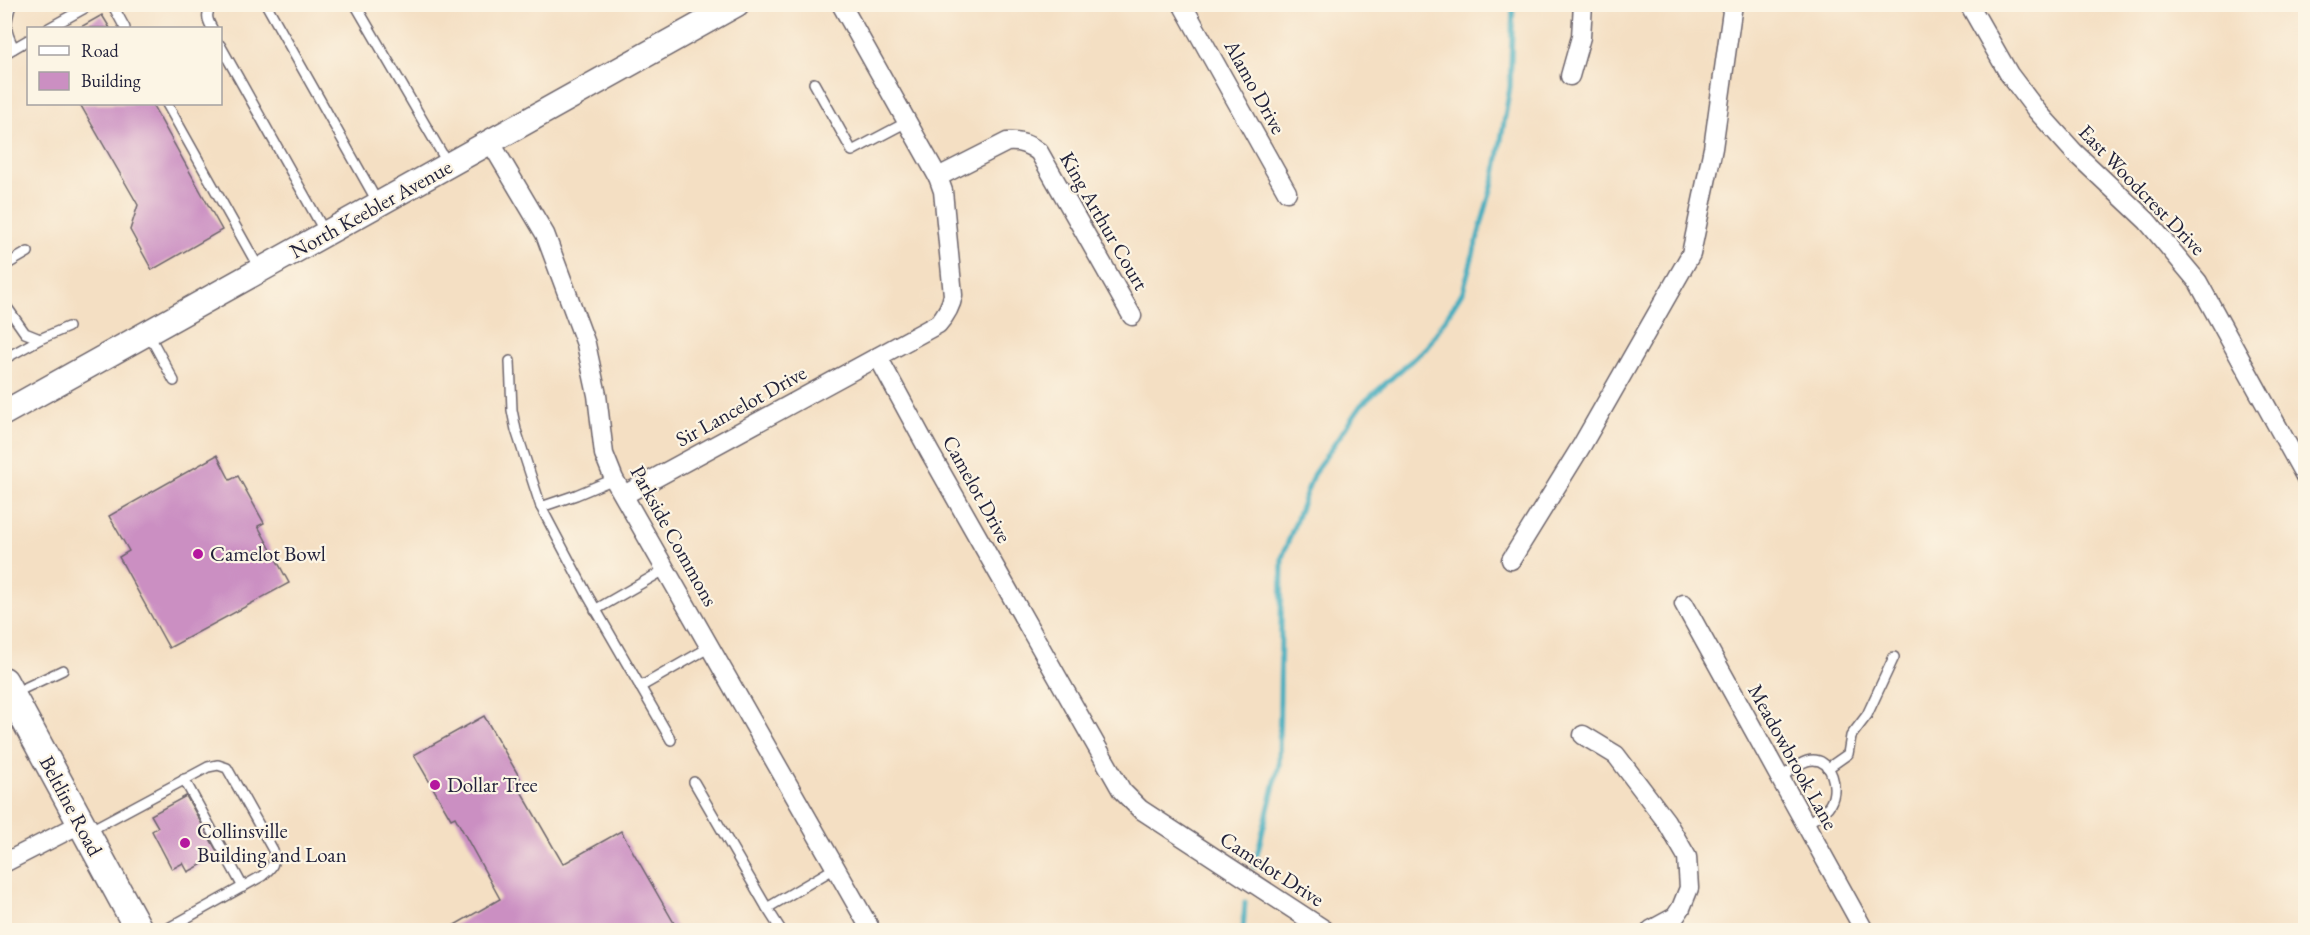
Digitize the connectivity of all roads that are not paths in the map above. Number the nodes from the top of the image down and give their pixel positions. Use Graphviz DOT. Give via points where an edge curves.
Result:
graph roads {
  1 [pos="11,4"];
  2 [pos="92,4"];
  3 [pos="112,4"];
  4 [pos="213,4"];
  5 [pos="266,4"];
  6 [pos="355,4"];
  7 [pos="737,4"];
  8 [pos="841,4"];
  9 [pos="1182,4"];
  10 [pos="1583,4"];
  11 [pos="1733,4"];
  12 [pos="1969,4"];
  13 [pos="51,27"];
  14 [pos="125,27"];
  15 [pos="211,27"];
  16 [pos="27,41"];
  17 [pos="14,48"];
  18 [pos="222,49"];
  19 [pos="4,54"];
  20 [pos="1570,76"];
  21 [pos="814,83"];
  22 [pos="168,105"];
  23 [pos="907,122"];
  24 [pos="491,143"];
  25 [pos="449,166"];
  26 [pos="938,177"];
  27 [pos="1287,192"];
  28 [pos="379,205"];
  29 [pos="326,234"];
  30 [pos="4,252"];
  31 [pos="28,252"];
  32 [pos="7,264"];
  33 [pos="260,270"];
  34 [pos="4,303"];
  35 [pos="1132,316"];
  36 [pos="68,327"];
  37 [pos="148,333"];
  38 [pos="40,339"];
  39 [pos="878,357"];
  40 [pos="4,359"];
  41 [pos="510,362"];
  42 [pos="174,381"];
  43 [pos="4,413"];
  44 [pos="2306,478"];
  45 [pos="614,479"];
  46 [pos="624,495"];
  47 [pos="541,507"];
  48 [pos="1510,560"];
  49 [pos="666,569"];
  50 [pos="1684,604"];
  51 [pos="596,610"];
  52 [pos="710,647"];
  53 [pos="1894,657"];
  54 [pos="63,670"];
  55 [pos="640,687"];
  56 [pos="7,691"];
  57 [pos="1583,735"];
  58 [pos="671,740"];
  59 [pos="1828,768"];
  60 [pos="184,779"];
  61 [pos="1779,779"];
  62 [pos="694,782"];
  63 [pos="1805,825"];
  64 [pos="83,829"];
  65 [pos="4,863"];
  66 [pos="835,868"];
  67 [pos="243,886"];
  68 [pos="767,908"];
  69 [pos="139,930"];
  70 [pos="165,930"];
  71 [pos="781,930"];
  72 [pos="871,930"];
  73 [pos="1325,930"];
  74 [pos="1651,930"];
  75 [pos="1864,930"];
  1 -- 17 [label="lane" via="5,24"];
  2 -- 13 [label="lane"];
  3 -- 14 [label="lane"];
  4 -- 15 [label="lane" via="207,20"];
  5 -- 28 [label="lane"];
  6 -- 25 [label="lane"];
  7 -- 24 [label="street, North Keebler Avenue"];
  8 -- 23 [label="street"];
  9 -- 27 [label="street, Alamo Drive"];
  10 -- 20 [label="street" via="1581,38"];
  11 -- 48 [label="street" via="1713,147 1691,254 1582,445"];
  12 -- 44 [label="street, East Woodcrest Drive" via="2009,74 2037,111 2146,221 2198,282"];
  16 -- 17 [label="lane"];
  17 -- 19 [label="lane"];
  18 -- 29 [label="lane"];
  21 -- 23 [label="lane" via="852,151"];
  22 -- 33 [label="lane"];
  23 -- 26 [label="street"];
  24 -- 25 [label="street, North Keebler Avenue"];
  24 -- 45 [label="street, Parkside Commons" via="544,234 586,344 604,454"];
  25 -- 28 [label="street, North Keebler Avenue"];
  26 -- 35 [label="street, King Arthur Court" via="1007,142 1031,146 1039,152"];
  26 -- 39 [label="street" via="943,191 951,304 938,324"];
  28 -- 29 [label="street, North Keebler Avenue"];
  29 -- 33 [label="street, North Keebler Avenue"];
  30 -- 32 [label="lane"];
  31 -- 32 [label="lane"];
  33 -- 37 [label="street, North Keebler Avenue"];
  34 -- 38 [label="lane" via="25,333"];
  36 -- 38 [label="lane"];
  37 -- 42 [label="lane"];
  37 -- 43 [label="street, North Keebler Avenue"];
  38 -- 40 [label="lane"];
  39 -- 46 [label="street, Sir Lancelot Drive"];
  39 -- 73 [label="street, Camelot Drive" via="1122,791 1140,809"];
  41 -- 47 [label="lane" via="516,430"];
  45 -- 46 [label="street, Parkside Commons"];
  45 -- 47 [label="lane"];
  46 -- 49 [label="street, Parkside Commons"];
  47 -- 51 [label="lane"];
  49 -- 51 [label="lane"];
  49 -- 52 [label="street, Parkside Commons"];
  50 -- 61 [label="street, Meadowbrook Lane"];
  51 -- 55 [label="lane"];
  52 -- 55 [label="lane"];
  52 -- 66 [label="street, Parkside Commons"];
  53 -- 59 [label="lane" via="1867,715 1851,736 1848,754"];
  54 -- 56 [label="lane"];
  55 -- 58 [label="lane"];
  56 -- 64 [label="main road, Beltline Road"];
  57 -- 74 [label="street" via="1616,755 1666,821 1687,857 1689,888 1681,908"];
  59 -- 61 [label="lane" via="1809,760"];
  59 -- 63 [label="lane" via="1835,788 1833,798 1828,807"];
  60 -- 64 [label="lane"];
  60 -- 67 [label="lane"];
  60 -- 67 [label="lane" via="208,766 219,765 234,778 273,850 275,861 270,870"];
  61 -- 63 [label="street, Meadowbrook Lane"];
  62 -- 68 [label="lane"];
  63 -- 75 [label="street, Meadowbrook Lane"];
  64 -- 65 [label="street"];
  64 -- 69 [label="main road, Beltline Road"];
  66 -- 68 [label="lane"];
  66 -- 72 [label="street, Parkside Commons"];
  67 -- 70 [label="lane"];
  68 -- 71 [label="lane"];
}
